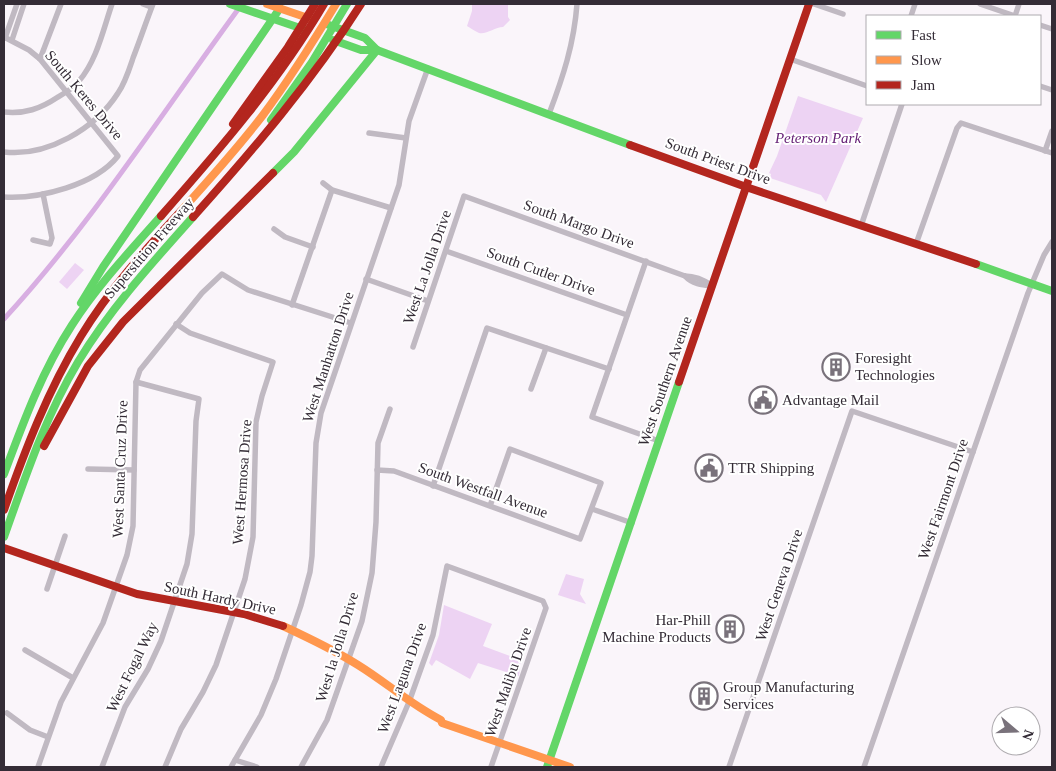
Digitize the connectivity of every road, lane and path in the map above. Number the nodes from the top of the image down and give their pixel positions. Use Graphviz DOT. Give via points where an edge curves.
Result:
graph roads {
  1 [pos="24,4"];
  2 [pos="60,4"];
  3 [pos="112,4"];
  4 [pos="143,4"];
  5 [pos="233,4"];
  6 [pos="267,4"];
  7 [pos="315,4"];
  8 [pos="324,4"];
  9 [pos="336,4"];
  10 [pos="347,4"];
  11 [pos="360,4"];
  12 [pos="576,4"];
  13 [pos="809,4"];
  14 [pos="814,4"];
  15 [pos="980,4"];
  16 [pos="152,5"];
  17 [pos="281,6"];
  18 [pos="17,9"];
  19 [pos="843,14"];
  20 [pos="1012,15"];
  21 [pos="272,19"];
  22 [pos="7,38"];
  23 [pos="291,49"];
  24 [pos="377,50"];
  25 [pos="790,59"];
  26 [pos="40,60"];
  27 [pos="428,68"];
  28 [pos="866,86"];
  29 [pos="67,91"];
  30 [pos="902,105"];
  31 [pos="4,112"];
  32 [pos="549,114"];
  33 [pos="92,122"];
  34 [pos="1052,131"];
  35 [pos="369,133"];
  36 [pos="406,138"];
  37 [pos="1046,151"];
  38 [pos="4,152"];
  39 [pos="1052,153"];
  40 [pos="323,183"];
  41 [pos="747,187"];
  42 [pos="332,190"];
  43 [pos="215,191"];
  44 [pos="43,194"];
  45 [pos="464,196"];
  46 [pos="4,197"];
  47 [pos="390,208"];
  48 [pos="861,226"];
  49 [pos="274,229"];
  50 [pos="33,240"];
  51 [pos="1052,242"];
  52 [pos="916,244"];
  53 [pos="312,247"];
  54 [pos="446,251"];
  55 [pos="646,261"];
  56 [pos="366,280"];
  57 [pos="1031,283"];
  58 [pos="713,286"];
  59 [pos="1052,291"];
  60 [pos="428,301"];
  61 [pos="292,305"];
  62 [pos="627,315"];
  63 [pos="351,323"];
  64 [pos="176,324"];
  65 [pos="413,347"];
  66 [pos="546,348"];
  67 [pos="53,360"];
  68 [pos="609,369"];
  69 [pos="136,382"];
  70 [pos="531,389"];
  71 [pos="390,409"];
  72 [pos="659,441"];
  73 [pos="972,452"];
  74 [pos="88,469"];
  75 [pos="134,470"];
  76 [pos="377,470"];
  77 [pos="4,474"];
  78 [pos="433,486"];
  79 [pos="490,506"];
  80 [pos="592,509"];
  81 [pos="4,510"];
  82 [pos="11,517"];
  83 [pos="632,523"];
  84 [pos="65,536"];
  85 [pos="4,537"];
  86 [pos="4,548"];
  87 [pos="55,566"];
  88 [pos="447,566"];
  89 [pos="116,587"];
  90 [pos="47,589"];
  91 [pos="175,601"];
  92 [pos="235,612"];
  93 [pos="293,630"];
  94 [pos="25,650"];
  95 [pos="349,659"];
  96 [pos="73,678"];
  97 [pos="409,702"];
  98 [pos="7,713"];
  99 [pos="48,737"];
  100 [pos="500,743"];
  101 [pos="235,760"];
  102 [pos="548,764"];
  103 [pos="38,767"];
  104 [pos="102,767"];
  105 [pos="165,767"];
  106 [pos="231,767"];
  107 [pos="257,767"];
  108 [pos="300,767"];
  109 [pos="381,767"];
  110 [pos="492,767"];
  111 [pos="570,767"];
  112 [pos="729,767"];
  113 [pos="864,767"];
  1 -- 18 [label="street"];
  2 -- 26 [label="street"];
  3 -- 29 [label="street" via="90,64 79,82"];
  4 -- 16 [label="street"];
  5 -- 21 [label="main road, South Priest Drive"];
  6 -- 17 [label="main road, South Priest Drive"];
  7 -- 23 [label="main road"];
  8 -- 23 [label="main road, Superstition Freeway"];
  9 -- 81 [label="main road" via="274,99 235,150 93,317 46,400"];
  10 -- 43 [label="main road" via="312,62"];
  11 -- 43 [label="main road, Superstition Freeway" via="291,106"];
  12 -- 32 [label="street" via="568,61"];
  13 -- 25 [label="main road, West Southern Avenue"];
  14 -- 19 [label="street"];
  15 -- 20 [label="street"];
  16 -- 33 [label="street" via="119,93"];
  17 -- 21 [label="main road"];
  17 -- 24 [label="main road, South Priest Drive" via="365,38"];
  18 -- 22 [label="street"];
  21 -- 24 [label="main road, South Priest Drive" via="361,50"];
  21 -- 67 [label="main road" via="102,267"];
  22 -- 26 [label="street, South Keres Drive"];
  23 -- 67 [label="main road, Superstition Freeway" via="248,116 84,307"];
  24 -- 27 [label="main road, South Priest Drive"];
  24 -- 82 [label="main road" via="294,152 129,316 88,366 54,425"];
  25 -- 28 [label="street"];
  25 -- 41 [label="main road, West Southern Avenue"];
  26 -- 29 [label="street, South Keres Drive"];
  27 -- 32 [label="main road, South Priest Drive"];
  27 -- 36 [label="street, West Manhatton Drive"];
  29 -- 31 [label="street" via="28,112"];
  29 -- 33 [label="street, South Keres Drive"];
  30 -- 48 [label="street"];
  32 -- 41 [label="main road, South Priest Drive"];
  33 -- 38 [label="street" via="64,141 48,147"];
  33 -- 44 [label="street, South Keres Drive" via="118,156 111,165 90,178"];
  34 -- 37 [label="street"];
  35 -- 36 [label="street"];
  36 -- 47 [label="street, West Manhatton Drive" via="400,180"];
  37 -- 39 [label="street"];
  37 -- 52 [label="street" via="961,124"];
  40 -- 42 [label="street"];
  41 -- 48 [label="main road, South Priest Drive"];
  41 -- 58 [label="main road, West Southern Avenue"];
  42 -- 47 [label="street"];
  42 -- 53 [label="street"];
  43 -- 82 [label="main road, Superstition Freeway" via="131,286 79,360 46,425"];
  44 -- 46 [label="street"];
  44 -- 50 [label="street" via="52,238 50,244"];
  45 -- 54 [label="street, West La Jolla Drive"];
  45 -- 55 [label="street, South Margo Drive"];
  47 -- 56 [label="street, West Manhatton Drive"];
  48 -- 52 [label="main road, South Priest Drive"];
  49 -- 53 [label="street" via="285,237"];
  51 -- 57 [label="street, West Fairmont Drive"];
  52 -- 57 [label="main road, South Priest Drive"];
  53 -- 61 [label="street"];
  54 -- 60 [label="street, West La Jolla Drive"];
  54 -- 62 [label="street, South Cutler Drive"];
  55 -- 58 [label="street, South Margo Drive"];
  55 -- 62 [label="street"];
  56 -- 60 [label="street"];
  56 -- 63 [label="street, West Manhatton Drive"];
  57 -- 59 [label="main road, South Priest Drive"];
  57 -- 73 [label="street, West Fairmont Drive"];
  58 -- 72 [label="main road, West Southern Avenue"];
  60 -- 65 [label="street, West La Jolla Drive"];
  61 -- 63 [label="street"];
  61 -- 64 [label="street, West Santa Cruz Drive" via="248,290 222,274"];
  62 -- 68 [label="street"];
  63 -- 93 [label="street, West Manhatton Drive" via="318,426 312,556"];
  64 -- 69 [label="street, West Santa Cruz Drive" via="140,370"];
  64 -- 92 [label="street, West Hermosa Drive" via="190,333 273,362 256,422 252,537"];
  66 -- 68 [label="street"];
  66 -- 70 [label="street"];
  66 -- 78 [label="street" via="487,328"];
  67 -- 77 [label="main road, Superstition Freeway" via="33,400"];
  68 -- 72 [label="street" via="592,417"];
  69 -- 75 [label="street, West Santa Cruz Drive"];
  69 -- 91 [label="street, West Fogal Way" via="199,399 192,534 187,564"];
  71 -- 76 [label="street, West la Jolla Drive" via="378,443"];
  72 -- 83 [label="main road, West Southern Avenue"];
  73 -- 112 [label="street, West Geneva Drive" via="852,411"];
  73 -- 113 [label="street, West Fairmont Drive"];
  74 -- 75 [label="street"];
  75 -- 89 [label="street, West Santa Cruz Drive" via="133,526"];
  76 -- 78 [label="street, South Westfall Avenue" via="394,471"];
  76 -- 95 [label="street, West la Jolla Drive" via="372,573 362,621"];
  78 -- 79 [label="street, South Westfall Avenue"];
  79 -- 80 [label="street, South Westfall Avenue" via="580,539"];
  79 -- 80 [label="street" via="510,449 601,483"];
  80 -- 83 [label="street"];
  82 -- 85 [label="main road, Superstition Freeway"];
  83 -- 102 [label="main road, West Southern Avenue"];
  84 -- 87 [label="street"];
  86 -- 87 [label="main road, South Hardy Drive"];
  87 -- 89 [label="main road, South Hardy Drive"];
  87 -- 90 [label="street"];
  88 -- 97 [label="street, West Laguna Drive" via="434,636"];
  88 -- 100 [label="street, West Malibu Drive" via="546,604"];
  89 -- 91 [label="main road, South Hardy Drive"];
  89 -- 96 [label="street, West Santa Cruz Drive" via="103,623"];
  91 -- 92 [label="main road, South Hardy Drive"];
  91 -- 104 [label="street, West Fogal Way" via="161,641 125,707"];
  92 -- 93 [label="main road, South Hardy Drive"];
  92 -- 105 [label="street, West Hermosa Drive" via="216,665 181,729"];
  93 -- 95 [label="main road, South Hardy Drive"];
  93 -- 101 [label="street, West Manhatton Drive" via="261,715"];
  94 -- 96 [label="street"];
  95 -- 97 [label="main road, South Hardy Drive"];
  95 -- 108 [label="street, West la Jolla Drive" via="326,720"];
  96 -- 99 [label="street, West Santa Cruz Drive"];
  97 -- 100 [label="main road, South Hardy Drive" via="441,720 456,724 458,728"];
  97 -- 109 [label="street, West Laguna Drive"];
  98 -- 99 [label="street" via="30,730"];
  99 -- 103 [label="street, West Santa Cruz Drive"];
  100 -- 102 [label="main road, South Hardy Drive"];
  100 -- 110 [label="street, West Malibu Drive"];
  101 -- 106 [label="street, West Manhatton Drive"];
  101 -- 107 [label="street"];
  102 -- 111 [label="main road, South Hardy Drive"];
}
